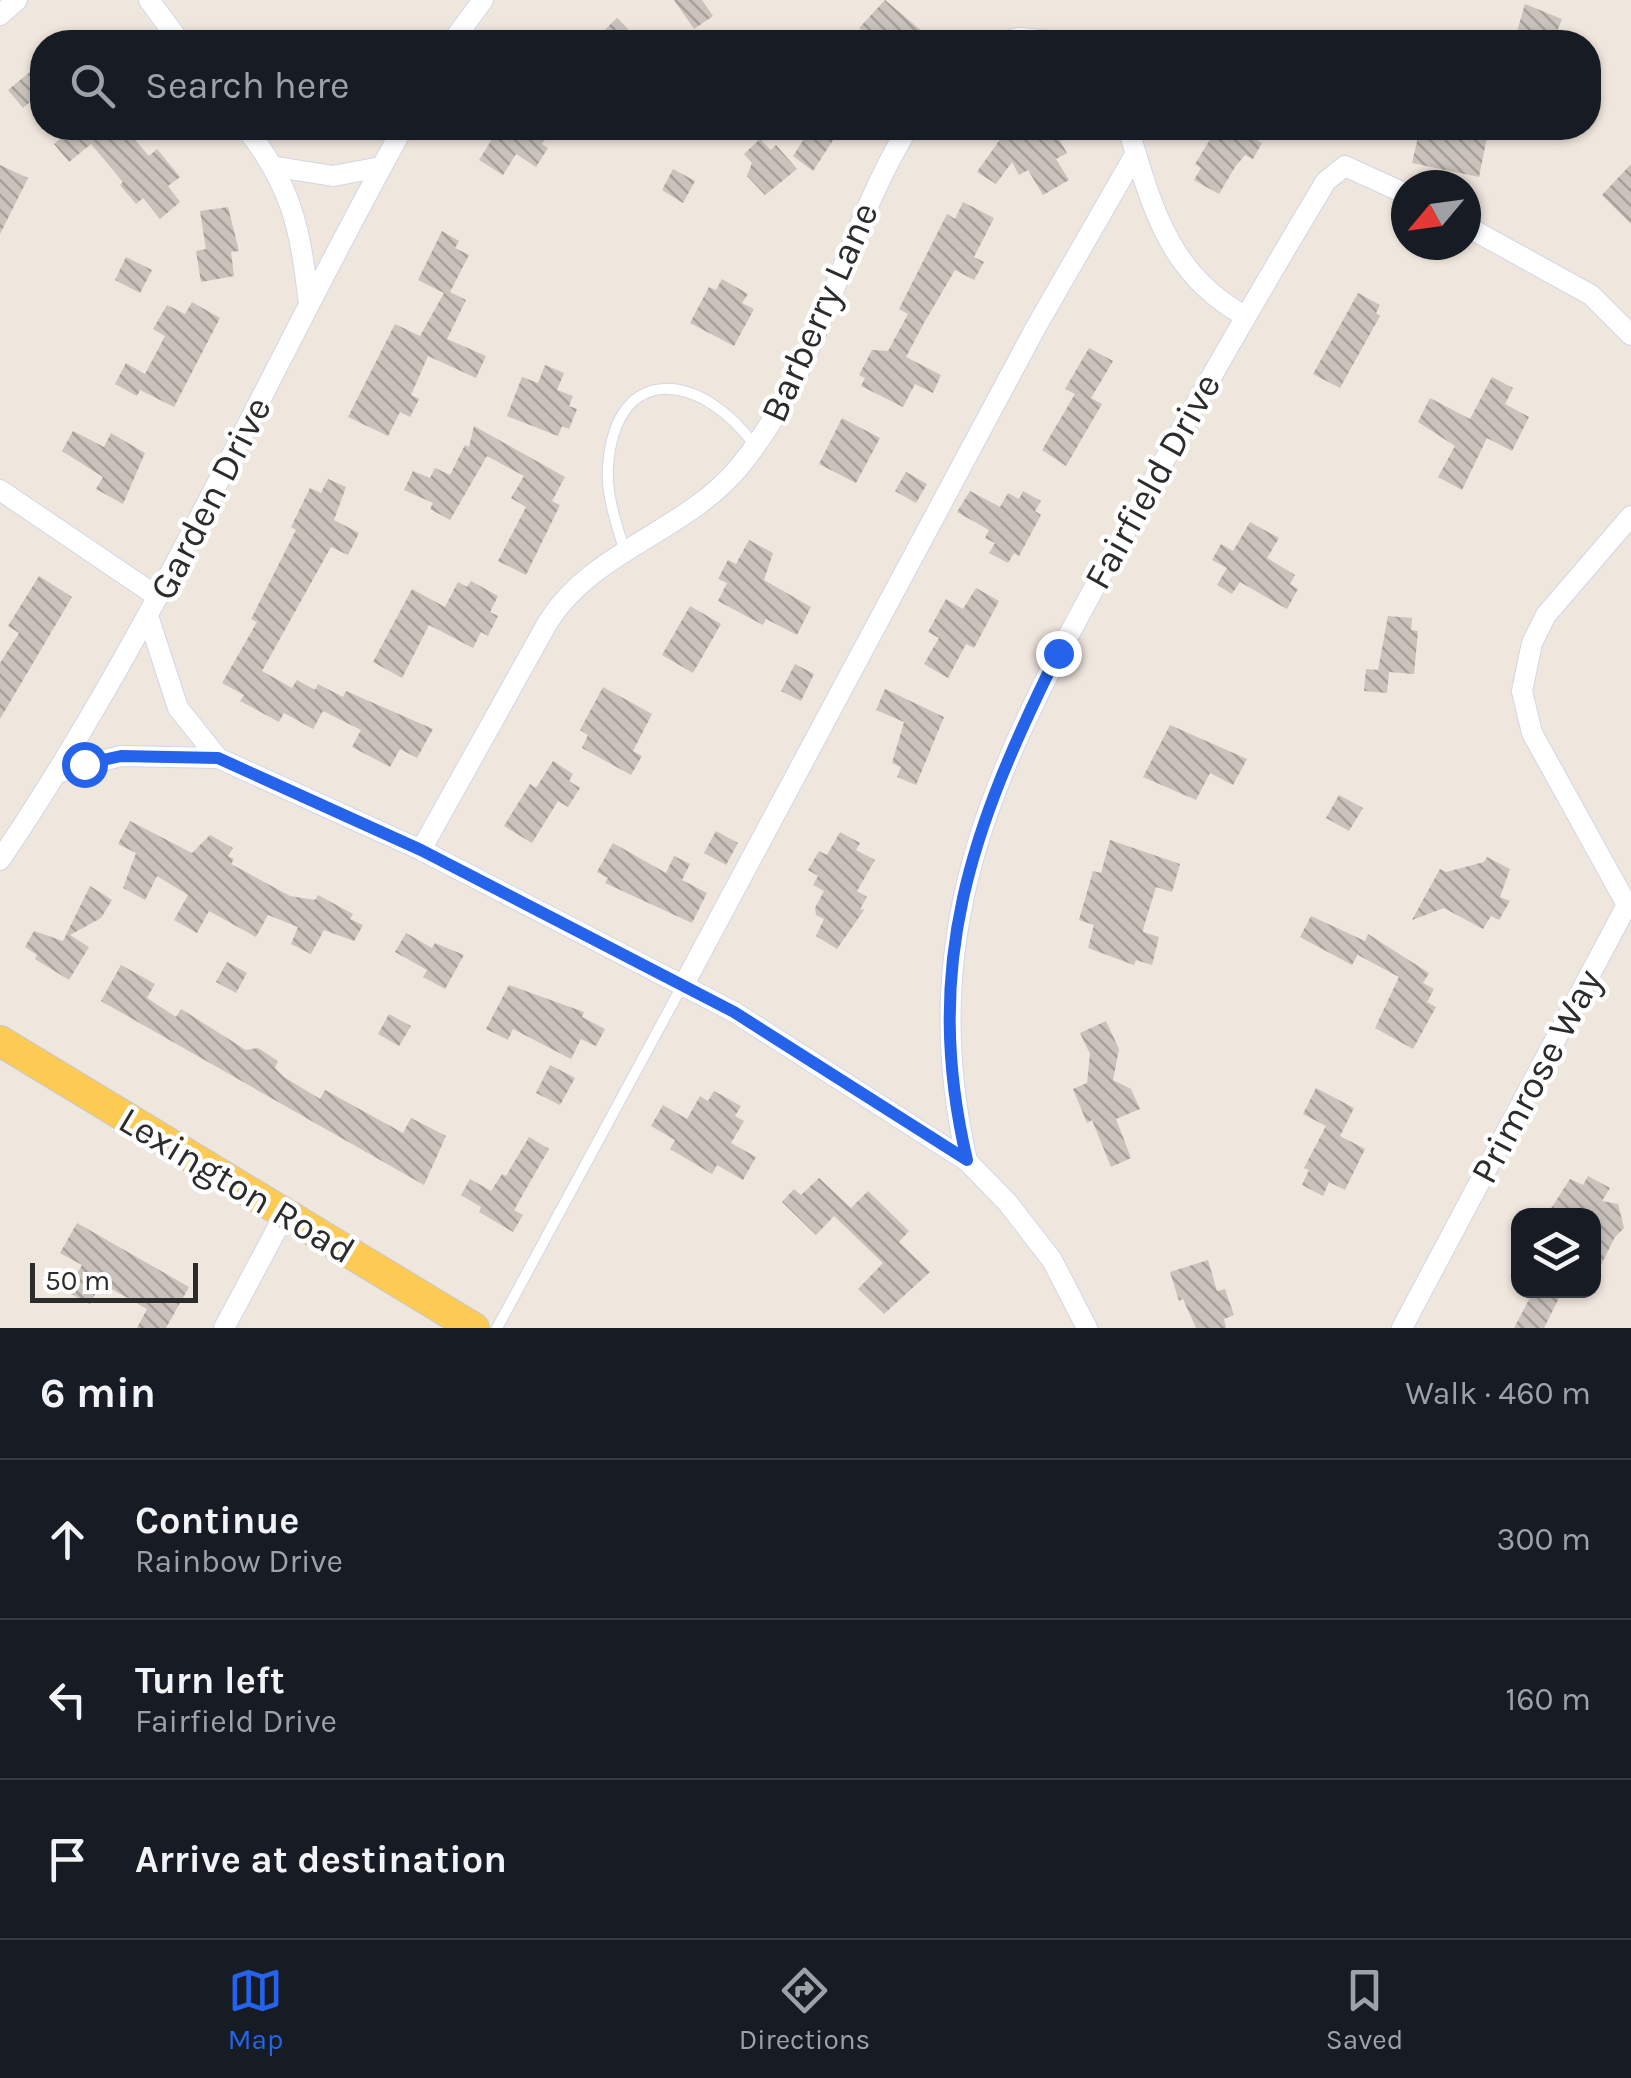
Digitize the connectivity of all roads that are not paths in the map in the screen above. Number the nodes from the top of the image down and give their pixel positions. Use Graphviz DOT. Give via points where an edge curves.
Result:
graph roads {
  1 [pos="16,0"];
  2 [pos="149,0"];
  3 [pos="483,0"];
  4 [pos="0,15"];
  5 [pos="171,30"];
  6 [pos="461,30"];
  7 [pos="256,140"];
  8 [pos="396,140"];
  9 [pos="901,140"];
  10 [pos="1132,140"];
  11 [pos="1136,153"];
  12 [pos="381,166"];
  13 [pos="277,167"];
  14 [pos="1391,187"];
  15 [pos="1481,234"];
  16 [pos="308,298"];
  17 [pos="1245,316"];
  18 [pos="1631,334"];
  19 [pos="755,446"];
  20 [pos="0,490"];
  21 [pos="1631,516"];
  22 [pos="624,550"];
  23 [pos="158,597"];
  24 [pos="149,618"];
  25 [pos="218,758"];
  26 [pos="60,772"];
  27 [pos="421,850"];
  28 [pos="0,860"];
  29 [pos="1629,906"];
  30 [pos="683,986"];
  31 [pos="0,1041"];
  32 [pos="967,1160"];
  33 [pos="285,1214"];
  34 [pos="224,1328"];
  35 [pos="474,1328"];
  36 [pos="496,1328"];
  37 [pos="1088,1328"];
  38 [pos="1402,1328"];
  1 -- 4 [label="street"];
  2 -- 5 [label="street"];
  3 -- 6 [label="street"];
  7 -- 13 [label="street"];
  8 -- 12 [label="street, Garden Drive"];
  9 -- 19 [label="street, Barberry Lane" via="874,189 784,404"];
  10 -- 11 [label="street"];
  11 -- 17 [label="street" via="1176,254 1212,298"];
  11 -- 30 [label="street"];
  12 -- 13 [label="street" via="333,176"];
  12 -- 16 [label="street, Garden Drive"];
  13 -- 16 [label="street" via="295,219"];
  14 -- 17 [label="street, Fairfield Drive" via="1338,168"];
  15 -- 18 [label="street" via="1590,295"];
  16 -- 23 [label="street, Garden Drive"];
  17 -- 32 [label="street, Fairfield Drive" via="1058,653 984,818 949,973 948,1029"];
  19 -- 22 [label="street, Barberry Lane" via="709,496"];
  19 -- 22 [label="lane" via="704,396 668,388 636,402 614,436 608,465"];
  20 -- 23 [label="street"];
  21 -- 29 [label="street, Primrose Way" via="1546,615 1522,691 1532,732"];
  22 -- 27 [label="street, Barberry Lane" via="559,605"];
  23 -- 24 [label="street, Garden Drive"];
  24 -- 25 [label="street" via="178,708"];
  24 -- 26 [label="street, Garden Drive"];
  25 -- 26 [label="street" via="121,756"];
  25 -- 27 [label="street"];
  26 -- 28 [label="street, Garden Drive"];
  27 -- 30 [label="street"];
  29 -- 38 [label="street, Primrose Way"];
  30 -- 32 [label="street" via="822,1065"];
  30 -- 36 [label="lane"];
  31 -- 33 [label="main road, Lexington Road"];
  32 -- 37 [label="street" via="1052,1260"];
  33 -- 34 [label="street"];
  33 -- 35 [label="main road, Lexington Road"];
}
